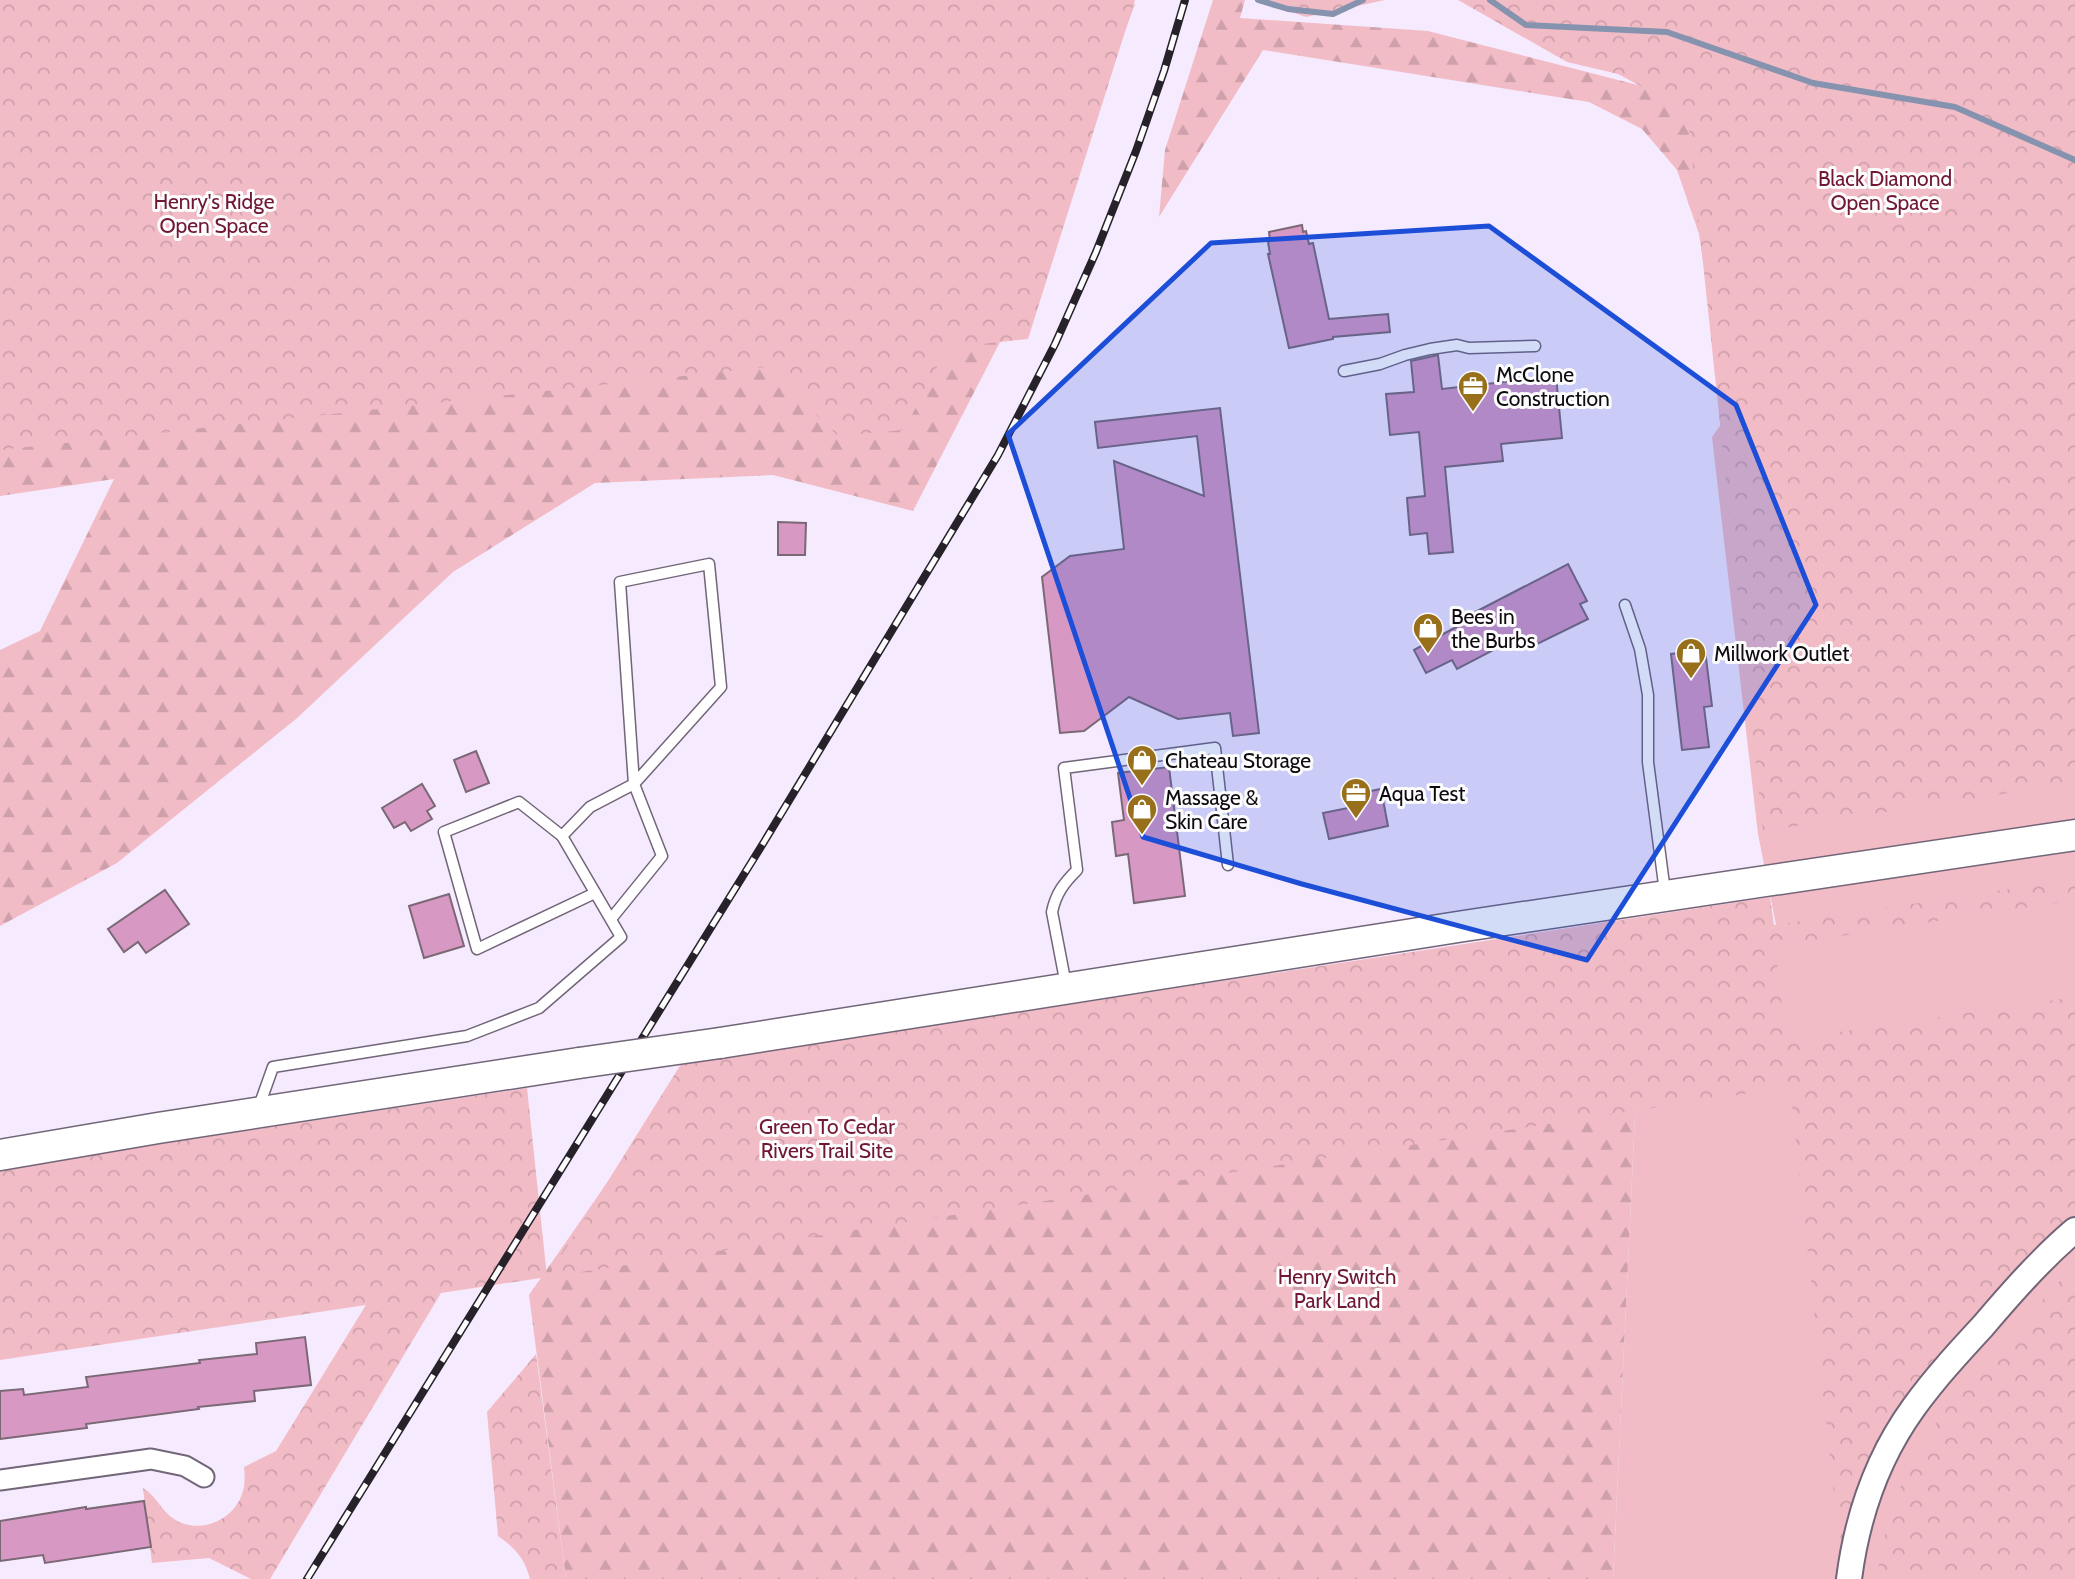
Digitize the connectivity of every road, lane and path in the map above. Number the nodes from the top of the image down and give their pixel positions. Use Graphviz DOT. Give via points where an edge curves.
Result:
graph roads {
  1 [pos="1535,346"];
  2 [pos="1345,371"];
  3 [pos="1625,605"];
  4 [pos="634,784"];
  5 [pos="2075,835"];
  6 [pos="562,836"];
  7 [pos="1228,865"];
  8 [pos="595,893"];
  9 [pos="1666,896"];
  10 [pos="611,919"];
  11 [pos="1066,989"];
  12 [pos="256,1113"];
  13 [pos="0,1155"];
  14 [pos="2075,1230"];
  15 [pos="204,1477"];
  16 [pos="0,1480"];
  17 [pos="1849,1579"];
  1 -- 2 [label="lane" via="1457,345"];
  3 -- 9 [label="lane" via="1640,649 1648,695 1648,762"];
  4 -- 4 [label="lane" via="621,582 709,564 721,687"];
  4 -- 6 [label="lane" via="590,807"];
  4 -- 10 [label="lane" via="662,856"];
  5 -- 9 [label="main road"];
  6 -- 8 [label="lane"];
  6 -- 8 [label="lane" via="519,802 444,832 477,949"];
  7 -- 11 [label="lane" via="1215,748 1064,768 1077,870 1062,884 1052,912"];
  8 -- 10 [label="lane"];
  9 -- 11 [label="main road"];
  10 -- 12 [label="lane" via="621,937 539,1008 467,1036 273,1067"];
  11 -- 12 [label="main road, bridge"];
  12 -- 13 [label="main road"];
  14 -- 17 [label="street" via="2029,1273 1907,1418 1884,1458 1861,1515"];
  15 -- 16 [label="street" via="185,1466 151,1458"];
}
